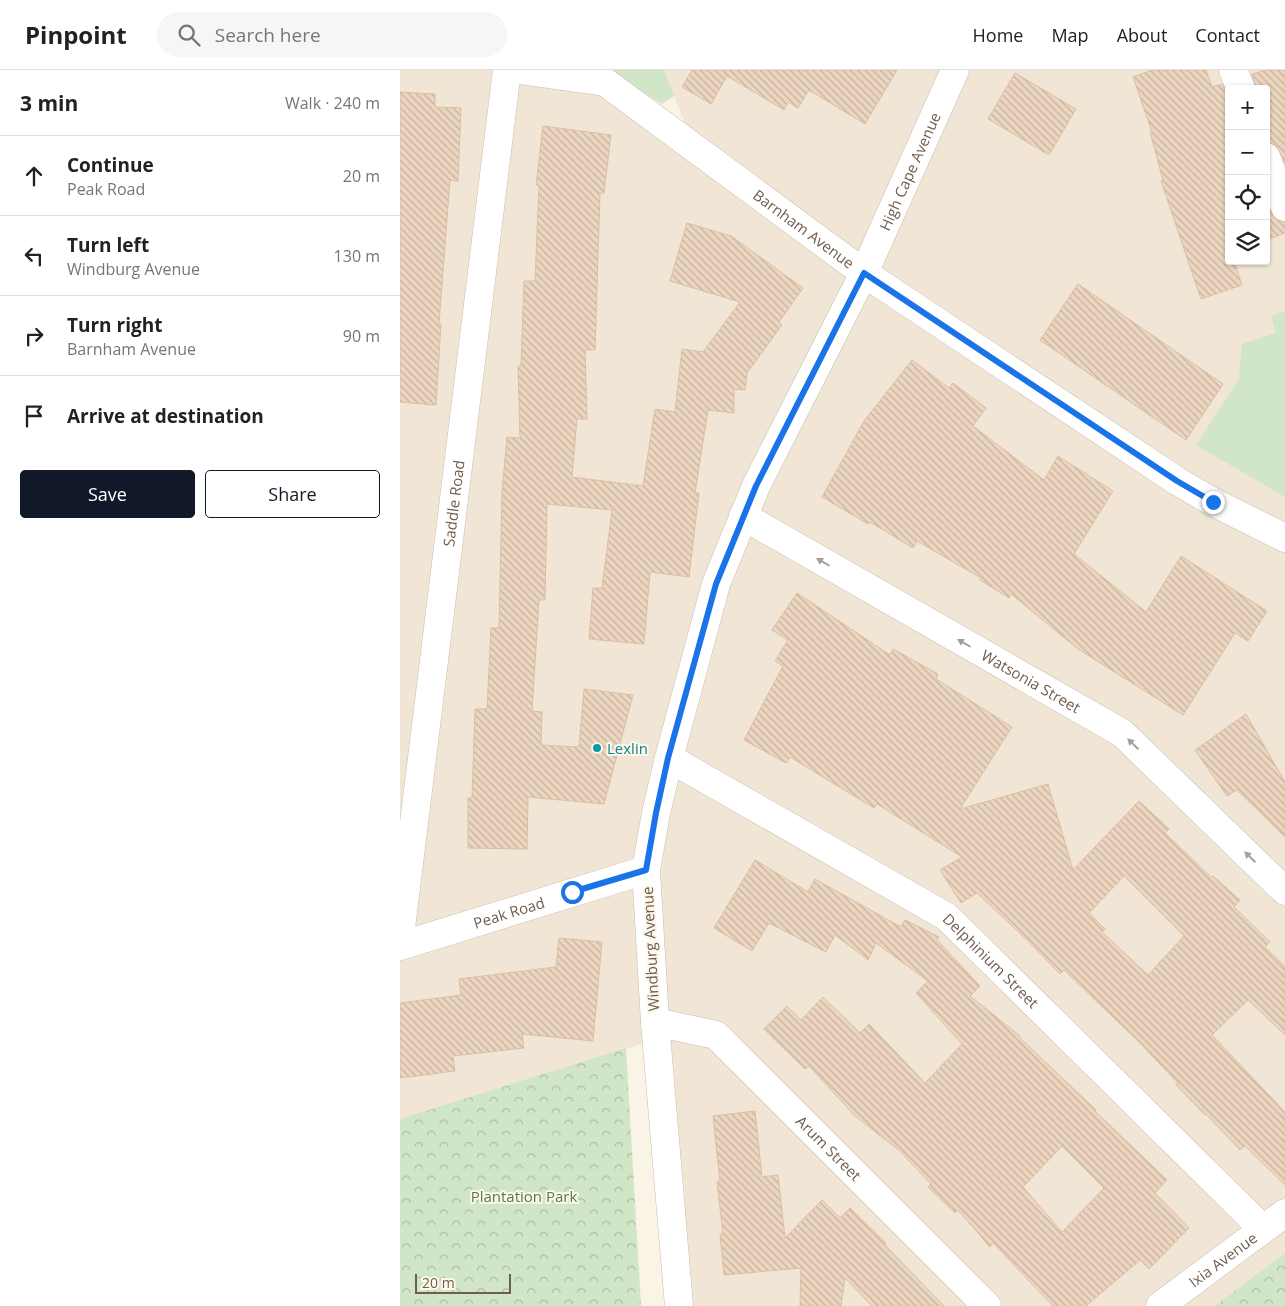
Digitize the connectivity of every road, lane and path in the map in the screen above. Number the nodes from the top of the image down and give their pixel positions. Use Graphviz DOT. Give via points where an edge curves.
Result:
graph roads {
  1 [pos="507,70"];
  2 [pos="519,70"];
  3 [pos="956,70"];
  4 [pos="1234,70"];
  5 [pos="1239,85"];
  6 [pos="1270,168"];
  7 [pos="1285,207"];
  8 [pos="864,273"];
  9 [pos="743,516"];
  10 [pos="1285,538"];
  11 [pos="668,758"];
  12 [pos="646,870"];
  13 [pos="1285,891"];
  14 [pos="400,936"];
  15 [pos="400,946"];
  16 [pos="655,1022"];
  17 [pos="1285,1213"];
  18 [pos="1263,1229"];
  19 [pos="679,1306"];
  20 [pos="987,1306"];
  21 [pos="1160,1306"];
  1 -- 14 [label="street, Saddle Road"];
  2 -- 8 [label="street, Barnham Avenue" via="605,82"];
  3 -- 8 [label="street, High Cape Avenue"];
  4 -- 5 [label="street"];
  6 -- 7 [label="street"];
  8 -- 9 [label="street, Windburg Avenue"];
  8 -- 10 [label="street, Barnham Avenue" via="1177,481"];
  9 -- 11 [label="street, Windburg Avenue" via="716,584"];
  13 -- 9 [label="street, Watsonia Street, one-way" via="1122,733"];
  11 -- 12 [label="street, Windburg Avenue"];
  11 -- 18 [label="street, Delphinium Street" via="947,917"];
  12 -- 15 [label="street, Peak Road"];
  12 -- 16 [label="street, Windburg Avenue"];
  16 -- 19 [label="street, Windburg Avenue"];
  16 -- 20 [label="street, Arum Street" via="716,1035"];
  17 -- 18 [label="street, Ixia Avenue"];
  18 -- 21 [label="street, Ixia Avenue"];
}
